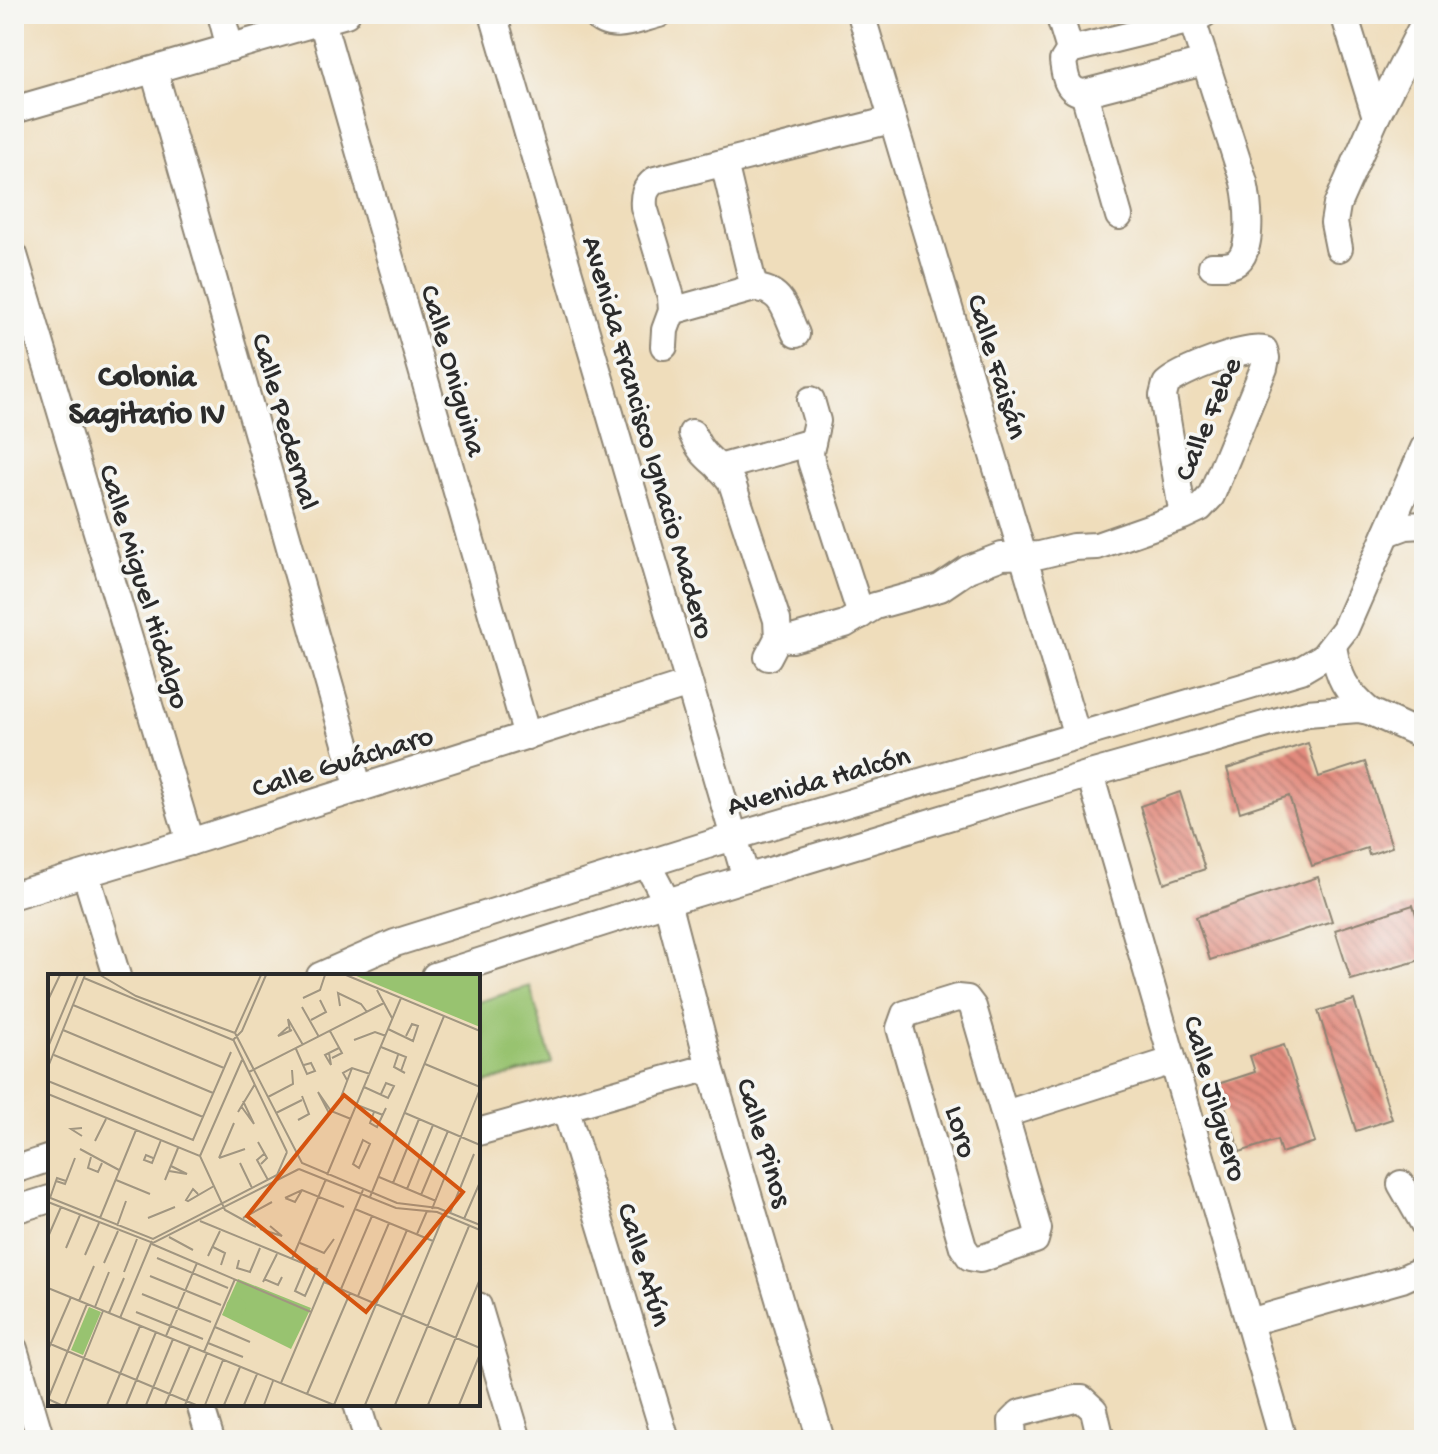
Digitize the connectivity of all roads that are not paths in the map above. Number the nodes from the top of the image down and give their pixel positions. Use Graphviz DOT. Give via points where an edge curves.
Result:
graph roads {
  1 [pos="221,14"];
  2 [pos="493,14"];
  3 [pos="594,14"];
  4 [pos="659,14"];
  5 [pos="861,14"];
  6 [pos="1059,14"];
  7 [pos="1344,14"];
  8 [pos="1198,17"];
  9 [pos="334,18"];
  10 [pos="1424,23"];
  11 [pos="230,48"];
  12 [pos="1070,50"];
  13 [pos="1204,62"];
  14 [pos="154,71"];
  15 [pos="1084,93"];
  16 [pos="14,110"];
  17 [pos="1376,117"];
  18 [pos="891,120"];
  19 [pos="724,163"];
  20 [pos="1119,216"];
  21 [pos="1339,248"];
  22 [pos="14,255"];
  23 [pos="1212,266"];
  24 [pos="754,288"];
  25 [pos="672,311"];
  26 [pos="796,334"];
  27 [pos="664,346"];
  28 [pos="811,400"];
  29 [pos="692,433"];
  30 [pos="812,442"];
  31 [pos="1424,448"];
  32 [pos="719,468"];
  33 [pos="1183,516"];
  34 [pos="1424,525"];
  35 [pos="1387,533"];
  36 [pos="1023,555"];
  37 [pos="861,615"];
  38 [pos="1333,647"];
  39 [pos="689,684"];
  40 [pos="1369,711"];
  41 [pos="527,736"];
  42 [pos="1077,736"];
  43 [pos="1424,736"];
  44 [pos="1090,774"];
  45 [pos="359,789"];
  46 [pos="733,837"];
  47 [pos="190,842"];
  48 [pos="647,864"];
  49 [pos="86,875"];
  50 [pos="746,878"];
  51 [pos="14,895"];
  52 [pos="667,902"];
  53 [pos="116,974"];
  54 [pos="325,974"];
  55 [pos="441,974"];
  56 [pos="1172,1061"];
  57 [pos="710,1067"];
  58 [pos="565,1107"];
  59 [pos="1005,1114"];
  60 [pos="480,1131"];
  61 [pos="48,1159"];
  62 [pos="14,1170"];
  63 [pos="1401,1184"];
  64 [pos="48,1200"];
  65 [pos="14,1210"];
  66 [pos="1424,1226"];
  67 [pos="1424,1256"];
  68 [pos="1424,1269"];
  69 [pos="480,1313"];
  70 [pos="1249,1322"];
  71 [pos="14,1349"];
  72 [pos="201,1406"];
  73 [pos="358,1406"];
  74 [pos="1013,1431"];
  75 [pos="41,1440"];
  76 [pos="211,1440"];
  77 [pos="368,1440"];
  78 [pos="518,1440"];
  79 [pos="666,1440"];
  80 [pos="821,1440"];
  81 [pos="1101,1440"];
  82 [pos="1283,1440"];
  1 -- 11 [label="street"];
  2 -- 39 [label="street, Avenida Francisco Ignacio Madero"];
  3 -- 4 [label="street" via="615,25"];
  5 -- 18 [label="street, Calle Faisán"];
  6 -- 12 [label="street"];
  7 -- 17 [label="street"];
  8 -- 12 [label="street"];
  8 -- 13 [label="street"];
  9 -- 11 [label="street"];
  9 -- 41 [label="street, Calle Oniguina"];
  10 -- 17 [label="street"];
  11 -- 14 [label="street"];
  12 -- 15 [label="street" via="1063,61 1066,78 1073,90"];
  13 -- 15 [label="street"];
  13 -- 23 [label="street" via="1244,182 1248,213 1240,259"];
  14 -- 16 [label="street"];
  14 -- 45 [label="street, Calle Pedernal"];
  15 -- 20 [label="street"];
  17 -- 21 [label="street" via="1337,205"];
  18 -- 19 [label="street"];
  18 -- 36 [label="street, Calle Faisán"];
  19 -- 24 [label="street"];
  19 -- 25 [label="street" via="655,180 645,191 644,207"];
  22 -- 47 [label="street, Calle Miguel Hidalgo"];
  24 -- 25 [label="street"];
  24 -- 26 [label="street" via="767,288 780,299"];
  25 -- 27 [label="street"];
  28 -- 30 [label="street" via="817,421"];
  29 -- 32 [label="street" via="704,457"];
  30 -- 32 [label="street"];
  30 -- 37 [label="street" via="811,461"];
  31 -- 35 [label="street"];
  32 -- 37 [label="street" via="732,483 777,620 773,648"];
  33 -- 33 [label="street, Calle Febe" via="1211,496 1264,368 1264,350 1249,349 1166,384 1163,396"];
  33 -- 36 [label="street" via="1089,548"];
  34 -- 35 [label="street"];
  35 -- 38 [label="street"];
  36 -- 37 [label="street" via="981,563 940,588"];
  36 -- 42 [label="street, Calle Faisán"];
  38 -- 40 [label="street" via="1345,687"];
  38 -- 42 [label="street, Avenida Halcón" via="1301,670"];
  39 -- 41 [label="street, Calle Guácharo"];
  39 -- 46 [label="street, Avenida Francisco Ignacio Madero"];
  40 -- 43 [label="street"];
  40 -- 44 [label="street" via="1307,713"];
  41 -- 45 [label="street, Calle Guácharo"];
  42 -- 46 [label="street, Avenida Halcón"];
  44 -- 50 [label="street"];
  44 -- 56 [label="street, Calle Jilguero"];
  45 -- 47 [label="street, Calle Guácharo"];
  46 -- 48 [label="street, Avenida Halcón"];
  46 -- 50 [label="street, Avenida Francisco Ignacio Madero"];
  47 -- 49 [label="street, Calle Guácharo"];
  48 -- 52 [label="street, Calle Pinos"];
  48 -- 54 [label="street, Avenida Halcón" via="395,943"];
  49 -- 51 [label="street, Calle Guácharo"];
  49 -- 53 [label="street"];
  50 -- 52 [label="street"];
  52 -- 55 [label="street"];
  52 -- 57 [label="street, Calle Pinos"];
  56 -- 59 [label="street"];
  56 -- 70 [label="street, Calle Jilguero"];
  57 -- 58 [label="street"];
  57 -- 80 [label="street, Calle Pinos"];
  58 -- 60 [label="street"];
  58 -- 79 [label="street, Calle Atún"];
  59 -- 59 [label="street, Loro" via="967,999 909,1013 900,1023 970,1257 980,1259 1037,1237"];
  61 -- 62 [label="street"];
  63 -- 66 [label="street"];
  64 -- 65 [label="street"];
  66 -- 67 [label="street" via="1418,1238"];
  68 -- 70 [label="street"];
  69 -- 78 [label="street"];
  70 -- 82 [label="street, Calle Jilguero"];
  71 -- 75 [label="street"];
  72 -- 76 [label="street"];
  73 -- 77 [label="street"];
  74 -- 81 [label="street" via="1020,1413 1082,1399 1094,1410"];
}
